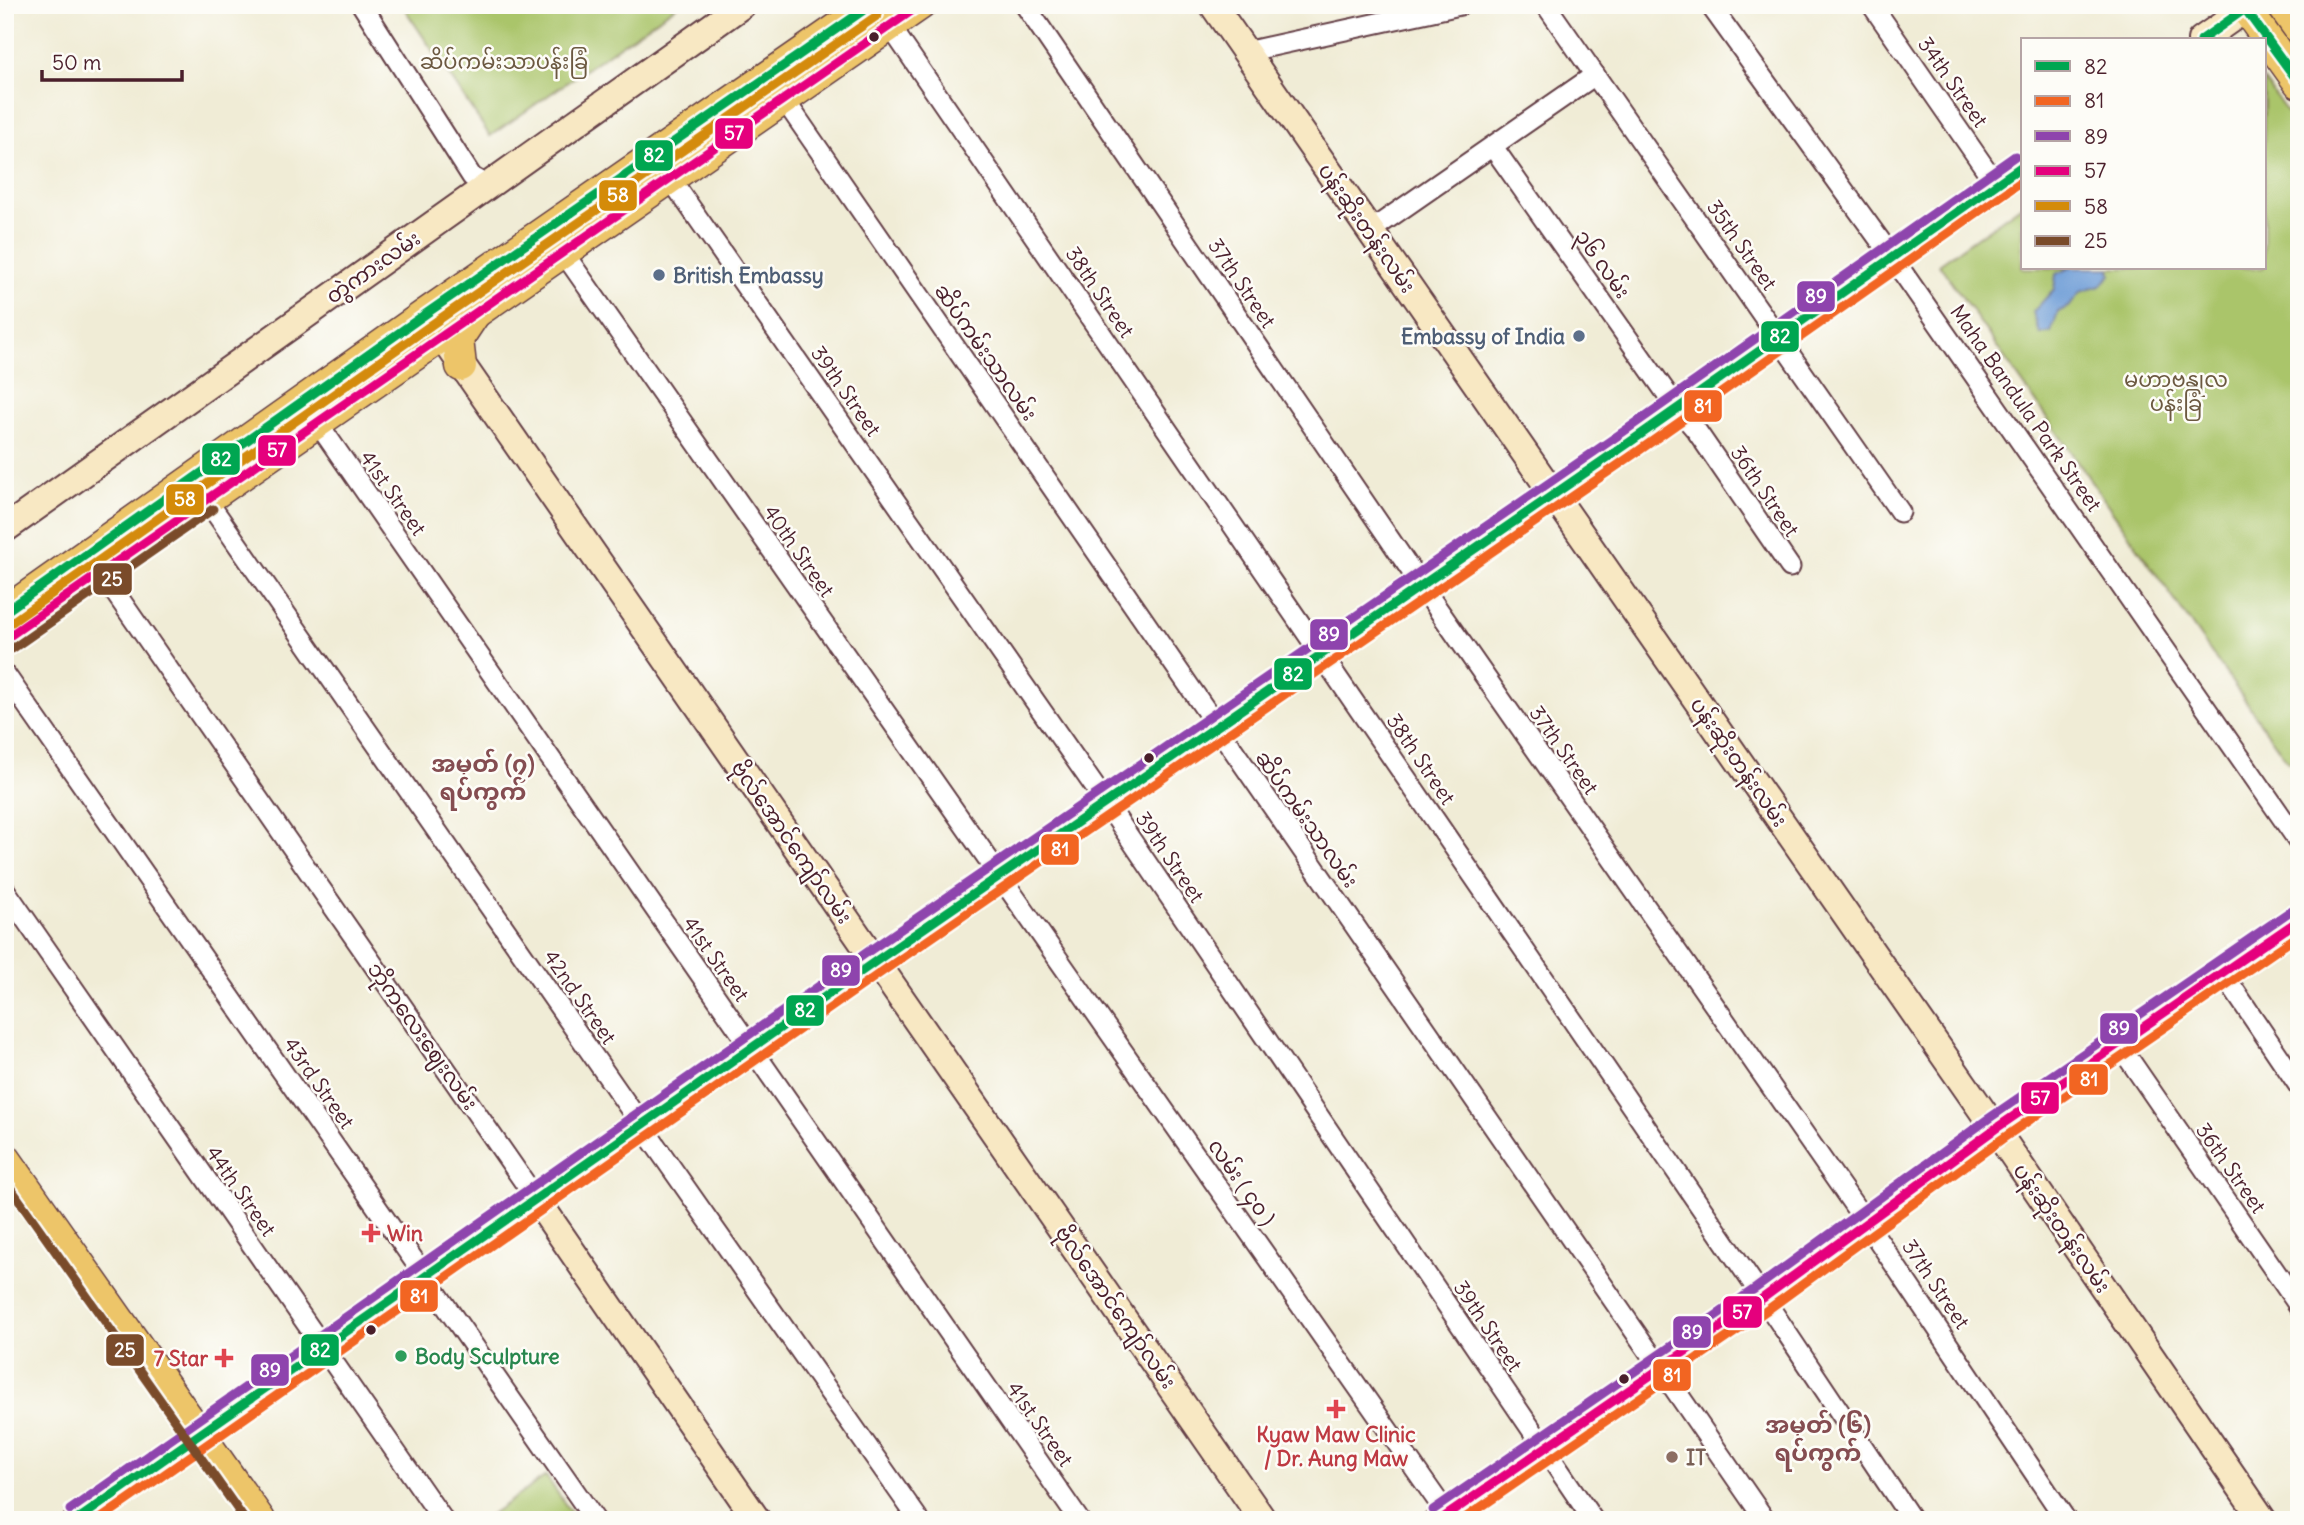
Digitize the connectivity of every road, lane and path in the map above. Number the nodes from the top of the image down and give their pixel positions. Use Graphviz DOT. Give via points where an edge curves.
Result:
graph roads {
  1 [pos="362,5"];
  2 [pos="742,5"];
  3 [pos="919,5"];
  4 [pos="1025,5"];
  5 [pos="1213,5"];
  6 [pos="1460,5"];
  7 [pos="1546,5"];
  8 [pos="1710,5"];
  9 [pos="1872,5"];
  10 [pos="2282,5"];
  11 [pos="2246,6"];
  12 [pos="880,16"];
  13 [pos="2299,29"];
  14 [pos="2204,38"];
  15 [pos="1245,52"];
  16 [pos="1595,75"];
  17 [pos="2299,83"];
  18 [pos="776,88"];
  19 [pos="1493,146"];
  20 [pos="662,167"];
  21 [pos="2021,167"];
  22 [pos="1996,184"];
  23 [pos="488,186"];
  24 [pos="1370,231"];
  25 [pos="563,252"];
  26 [pos="1892,257"];
  27 [pos="477,311"];
  28 [pos="434,324"];
  29 [pos="1778,338"];
  30 [pos="408,359"];
  31 [pos="461,366"];
  32 [pos="1677,408"];
  33 [pos="317,422"];
  34 [pos="1553,495"];
  35 [pos="206,499"];
  36 [pos="1900,512"];
  37 [pos="5,529"];
  38 [pos="95,563"];
  39 [pos="1790,567"];
  40 [pos="1421,585"];
  41 [pos="5,612"];
  42 [pos="5,639"];
  43 [pos="1321,654"];
  44 [pos="5,674"];
  45 [pos="1216,727"];
  46 [pos="1106,803"];
  47 [pos="2299,842"];
  48 [pos="999,876"];
  49 [pos="5,890"];
  50 [pos="2299,920"];
  51 [pos="876,961"];
  52 [pos="2226,978"];
  53 [pos="751,1049"];
  54 [pos="2122,1049"];
  55 [pos="2299,1086"];
  56 [pos="642,1126"];
  57 [pos="1995,1129"];
  58 [pos="5,1158"];
  59 [pos="536,1199"];
  60 [pos="1871,1229"];
  61 [pos="426,1277"];
  62 [pos="1766,1303"];
  63 [pos="2299,1306"];
  64 [pos="323,1349"];
  65 [pos="1664,1373"];
  66 [pos="200,1435"];
  67 [pos="1548,1454"];
  68 [pos="441,1517"];
  69 [pos="1446,1518"];
  70 [pos="77,1520"];
  71 [pos="260,1520"];
  72 [pos="594,1520"];
  73 [pos="757,1520"];
  74 [pos="919,1520"];
  75 [pos="1079,1520"];
  76 [pos="1263,1520"];
  77 [pos="1593,1520"];
  78 [pos="1765,1520"];
  79 [pos="1912,1520"];
  80 [pos="2066,1520"];
  81 [pos="2263,1520"];
  1 -- 23 [label="street" via="472,177"];
  2 -- 23 [label="main road, တွဲကားလမ်း"];
  3 -- 12 [label="main road"];
  4 -- 40 [label="street, 37th Street"];
  5 -- 15 [label="main road, ပန်းဆိုးတန်းလမ်း"];
  6 -- 15 [label="street"];
  7 -- 16 [label="street, 35th Street"];
  8 -- 26 [label="street, Maha Bandula Park Street"];
  9 -- 22 [label="street, 34th Street"];
  10 -- 13 [label="main road"];
  11 -- 14 [label="main road"];
  11 -- 17 [label="main road"];
  12 -- 18 [label="main road"];
  12 -- 43 [label="street, 38th Street"];
  15 -- 24 [label="main road, ပန်းဆိုးတန်းလမ်း"];
  16 -- 19 [label="street"];
  16 -- 29 [label="street, 35th Street"];
  18 -- 20 [label="main road"];
  18 -- 45 [label="street, ဆိပ်ကမ်းသာလမ်း"];
  19 -- 24 [label="street"];
  19 -- 32 [label="street, ၃၆ လမ်း"];
  20 -- 25 [label="main road"];
  20 -- 28 [label="main road"];
  20 -- 46 [label="street, 39th Street"];
  21 -- 22 [label="main road"];
  22 -- 26 [label="main road"];
  23 -- 37 [label="main road, တွဲကားလမ်း"];
  24 -- 34 [label="main road, ပန်းဆိုးတန်းလမ်း"];
  25 -- 27 [label="main road"];
  25 -- 48 [label="street, 40th Street"];
  26 -- 29 [label="main road"];
  26 -- 47 [label="street, Maha Bandula Park Street"];
  27 -- 28 [label="main road"];
  27 -- 31 [label="main road" via="458,340"];
  28 -- 30 [label="main road"];
  28 -- 31 [label="main road, ဗိုလ်အောင်ကျော်လမ်း"];
  28 -- 38 [label="main road"];
  29 -- 32 [label="main road"];
  29 -- 36 [label="street, 35th Street"];
  30 -- 31 [label="main road" via="438,354"];
  30 -- 33 [label="main road"];
  31 -- 51 [label="main road, ဗိုလ်အောင်ကျော်လမ်း"];
  32 -- 34 [label="main road"];
  32 -- 39 [label="street, 36th Street"];
  33 -- 35 [label="main road"];
  33 -- 53 [label="street, 41st Street"];
  34 -- 40 [label="main road"];
  34 -- 57 [label="main road, ပန်းဆိုးတန်းလမ်း"];
  35 -- 38 [label="main road"];
  35 -- 56 [label="street, 42nd Street"];
  38 -- 41 [label="main road"];
  38 -- 42 [label="main road"];
  38 -- 59 [label="street, ဘိုကလေးဈေးလမ်း"];
  40 -- 43 [label="main road"];
  40 -- 60 [label="street, 37th Street"];
  43 -- 45 [label="main road"];
  43 -- 62 [label="street, 38th Street"];
  44 -- 61 [label="street, 43rd Street"];
  45 -- 46 [label="main road"];
  45 -- 65 [label="street, ဆိပ်ကမ်းသာလမ်း"];
  46 -- 48 [label="main road"];
  46 -- 67 [label="street, 39th Street"];
  48 -- 51 [label="main road"];
  48 -- 69 [label="street, လမ်း ( ၄၀ )"];
  49 -- 64 [label="street, 44th Street"];
  50 -- 52 [label="main road"];
  51 -- 53 [label="main road"];
  51 -- 76 [label="main road, ဗိုလ်အောင်ကျော်လမ်း"];
  52 -- 54 [label="main road"];
  52 -- 55 [label="street"];
  53 -- 56 [label="main road"];
  53 -- 75 [label="street, 41st Street"];
  54 -- 57 [label="main road"];
  54 -- 63 [label="street, 36th Street"];
  56 -- 59 [label="main road"];
  56 -- 74 [label="street, 42nd Street"];
  57 -- 60 [label="main road"];
  57 -- 81 [label="main road, ပန်းဆိုးတန်းလမ်း"];
  58 -- 66 [label="main road"];
  59 -- 61 [label="main road"];
  59 -- 73 [label="main road, ဘိုကလေးဈေးလမ်း"];
  60 -- 62 [label="main road"];
  60 -- 80 [label="street, 37th Street"];
  61 -- 64 [label="main road"];
  61 -- 72 [label="street, 43rd Street"];
  62 -- 65 [label="main road"];
  62 -- 79 [label="street, 38th Street"];
  64 -- 66 [label="main road"];
  64 -- 68 [label="street, 44th Street"];
  65 -- 67 [label="main road"];
  65 -- 78 [label="street, ဆိပ်ကမ်းသာလမ်း"];
  66 -- 70 [label="main road"];
  66 -- 71 [label="main road"];
  67 -- 69 [label="main road"];
  67 -- 77 [label="street, 39th Street"];
}
